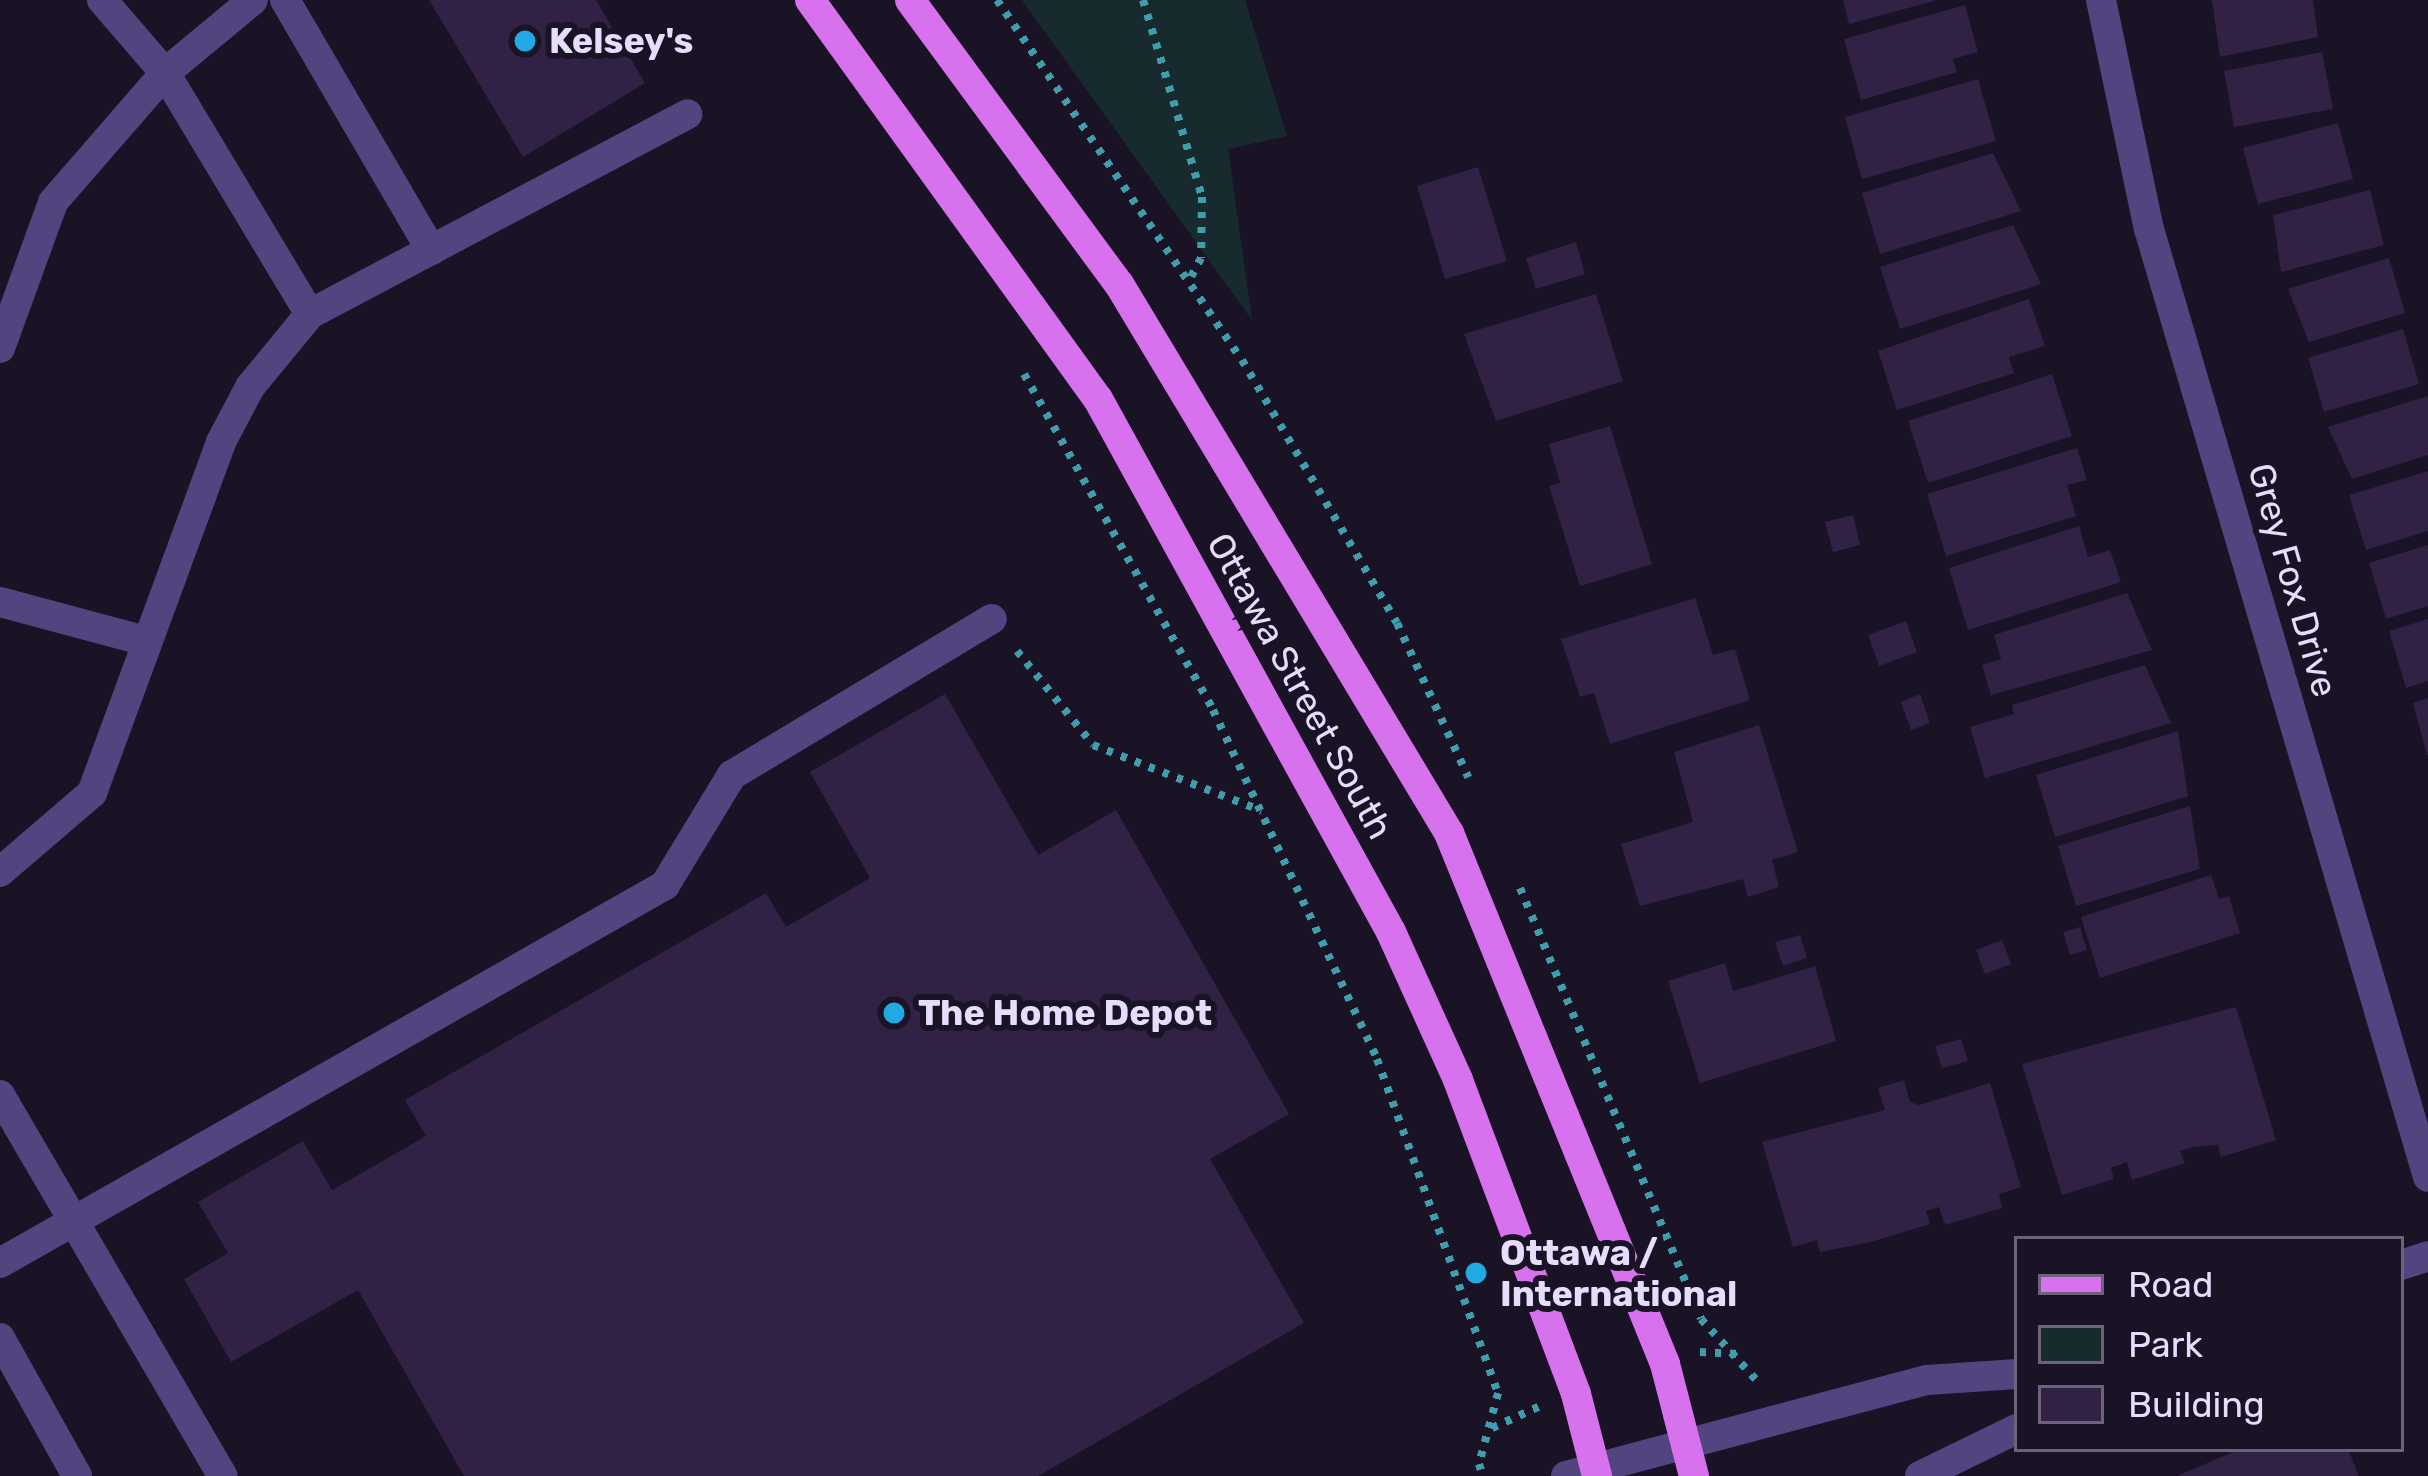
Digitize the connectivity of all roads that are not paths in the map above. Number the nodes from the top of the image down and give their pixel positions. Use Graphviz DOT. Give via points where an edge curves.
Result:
graph roads {
  1 [pos="102,0"];
  2 [pos="253,0"];
  3 [pos="285,0"];
  4 [pos="810,0"];
  5 [pos="910,0"];
  6 [pos="2102,0"];
  7 [pos="165,74"];
  8 [pos="687,114"];
  9 [pos="431,250"];
  10 [pos="310,314"];
  11 [pos="0,348"];
  12 [pos="0,602"];
  13 [pos="992,620"];
  14 [pos="142,640"];
  15 [pos="0,872"];
  16 [pos="0,1095"];
  17 [pos="2428,1177"];
  18 [pos="72,1221"];
  19 [pos="0,1263"];
  20 [pos="0,1338"];
  21 [pos="2014,1374"];
  22 [pos="2014,1430"];
  23 [pos="1687,1444"];
  24 [pos="1586,1473"];
  25 [pos="77,1476"];
  26 [pos="224,1476"];
  27 [pos="1654,1476"];
  28 [pos="1694,1476"];
  29 [pos="1921,1476"];
  1 -- 7 [label="street"];
  2 -- 7 [label="street"];
  3 -- 9 [label="street"];
  4 -- 24 [label="main road, Ottawa Street South" via="1099,400 1391,932 1475,1125 1576,1394"];
  5 -- 23 [label="main road, Ottawa Street South" via="1131,302 1449,833 1665,1364"];
  6 -- 17 [label="street, Grey Fox Drive" via="2149,229"];
  7 -- 10 [label="street"];
  7 -- 11 [label="street" via="53,202"];
  8 -- 9 [label="street"];
  9 -- 10 [label="street"];
  10 -- 14 [label="street" via="250,387 221,442"];
  12 -- 14 [label="street"];
  13 -- 18 [label="street" via="732,775 664,885"];
  14 -- 15 [label="street" via="92,794"];
  16 -- 18 [label="street"];
  18 -- 19 [label="street"];
  18 -- 26 [label="street"];
  20 -- 25 [label="street"];
  21 -- 23 [label="street" via="1927,1380"];
  22 -- 29 [label="street"];
  23 -- 24 [label="street"];
  23 -- 27 [label="street"];
  23 -- 28 [label="main road, Ottawa Street South"];
}
